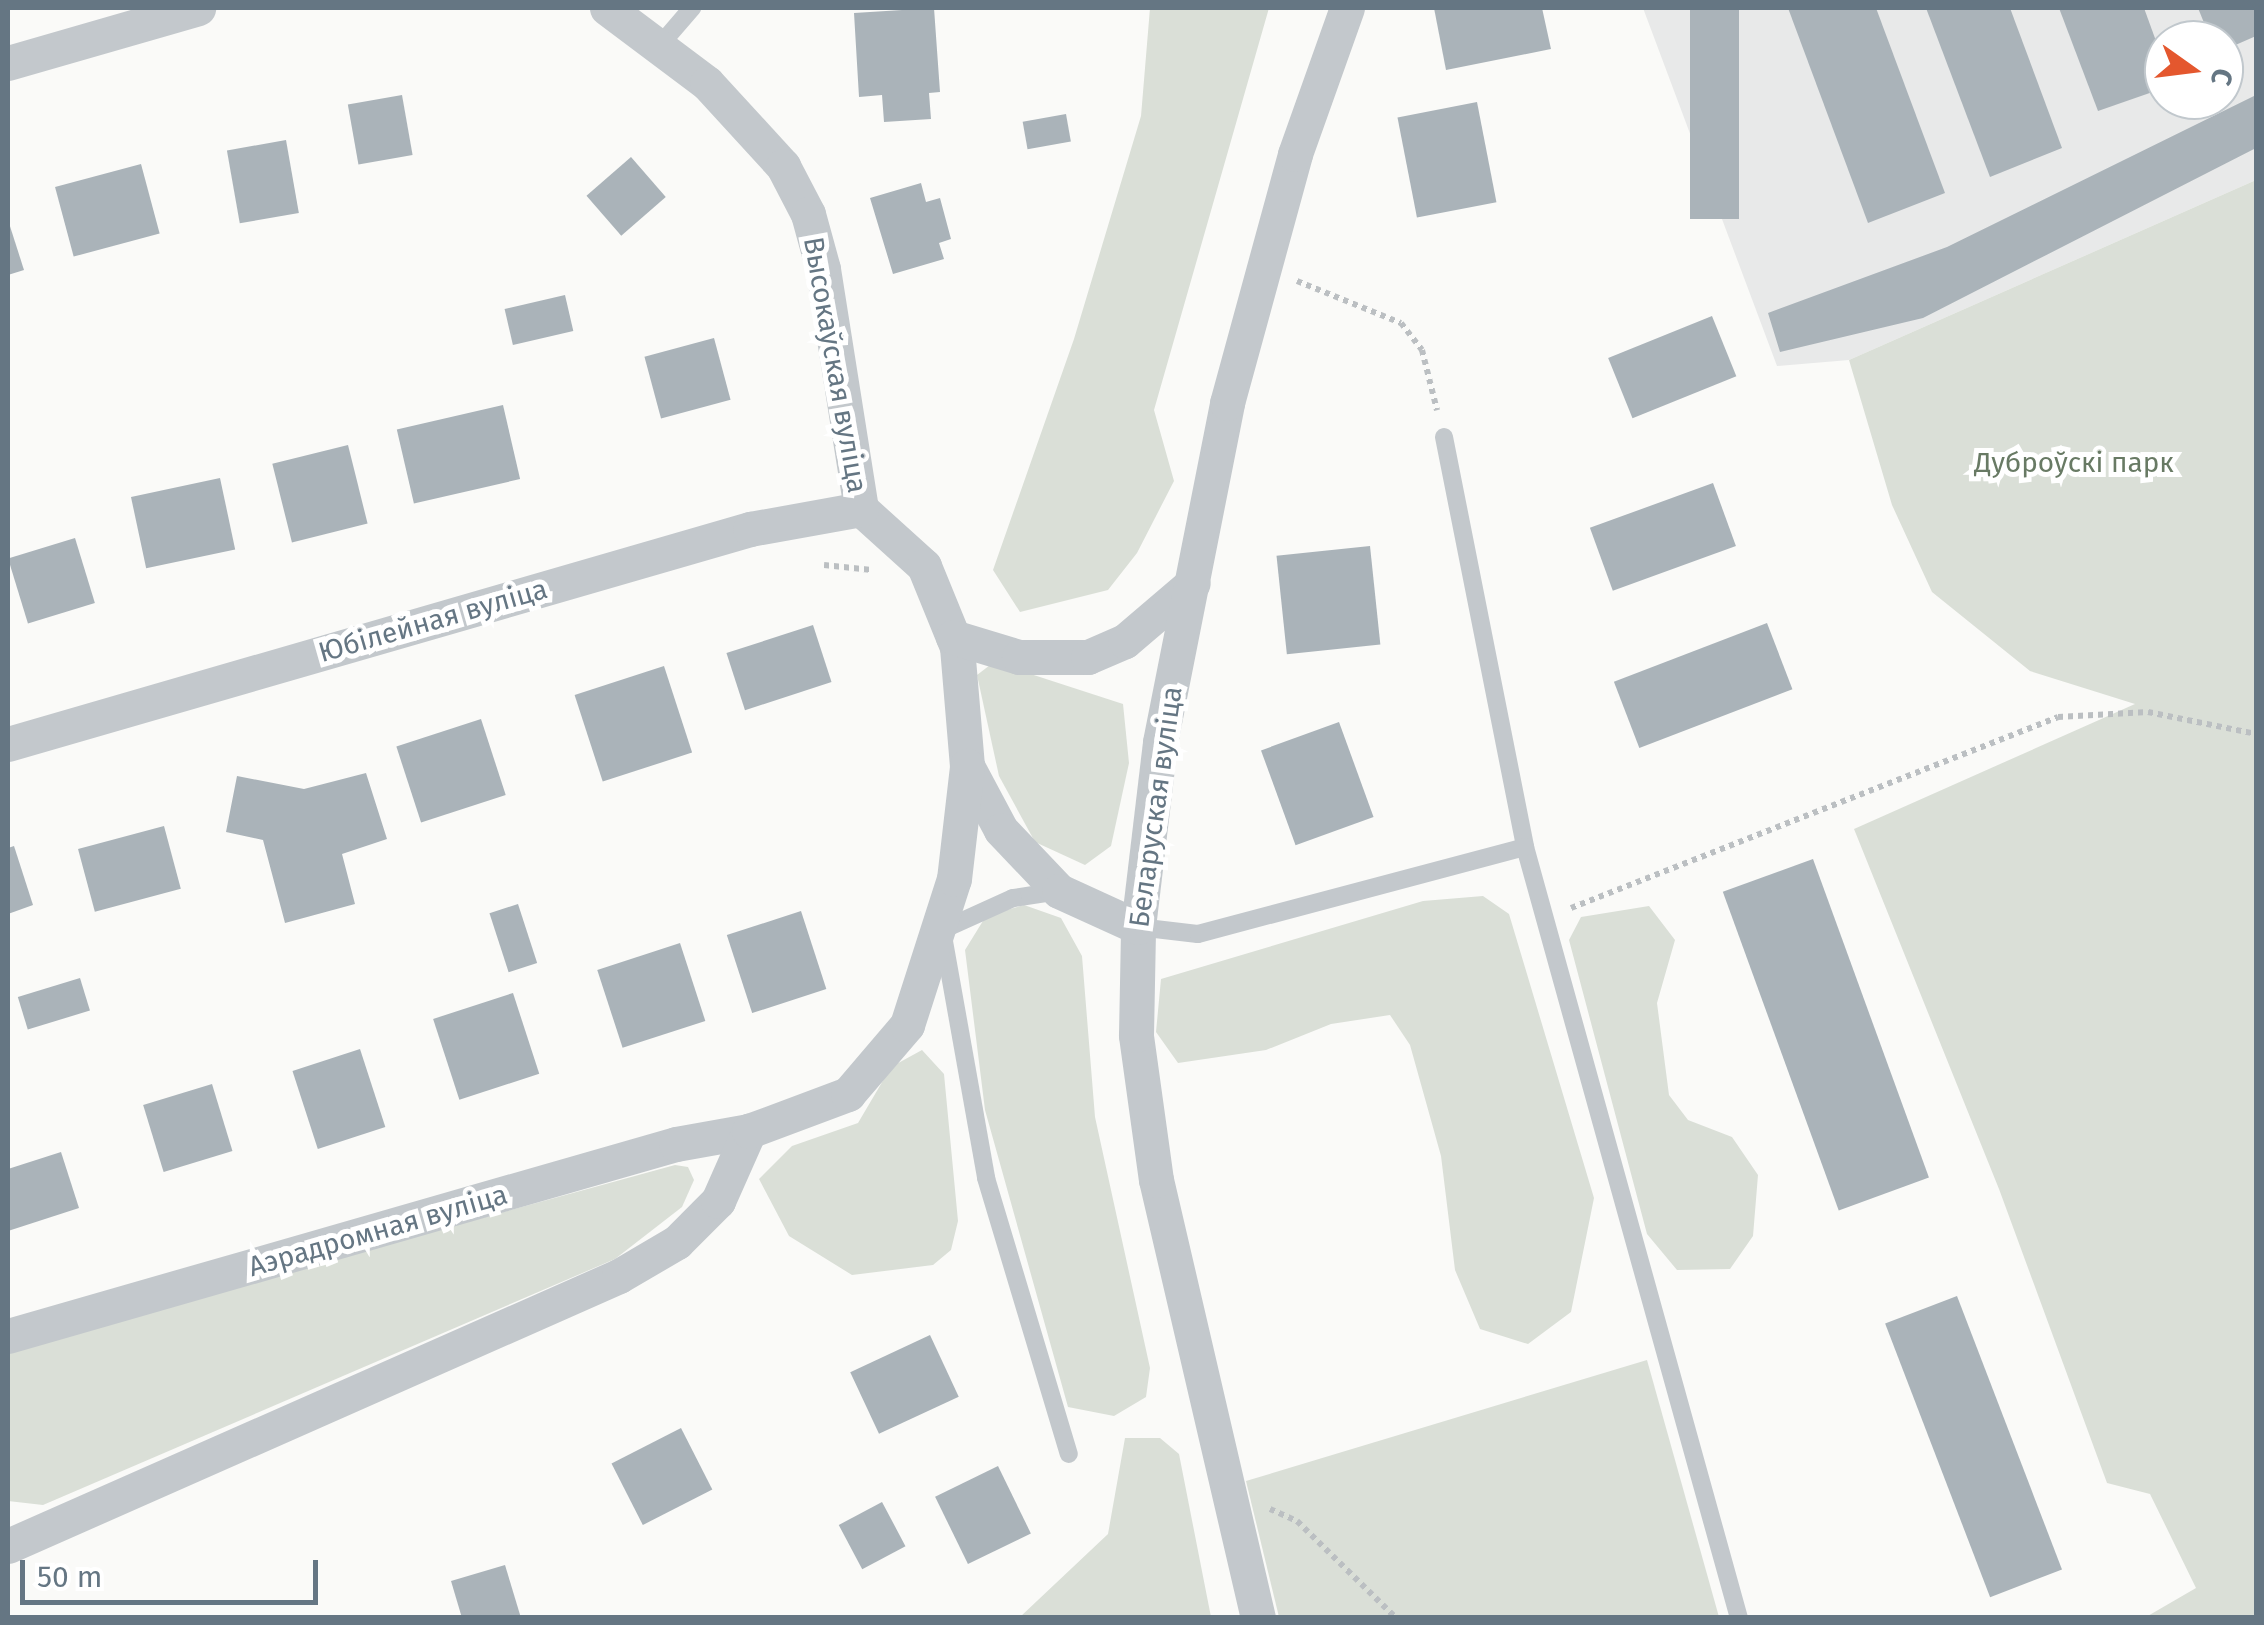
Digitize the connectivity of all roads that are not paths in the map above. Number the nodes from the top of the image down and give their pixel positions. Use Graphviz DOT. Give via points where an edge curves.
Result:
graph roads {
  1 [pos="198,8"];
  2 [pos="607,8"];
  3 [pos="692,8"];
  4 [pos="1348,8"];
  5 [pos="660,44"];
  6 [pos="8,63"];
  7 [pos="1444,437"];
  8 [pos="861,509"];
  9 [pos="1192,583"];
  10 [pos="953,636"];
  11 [pos="8,744"];
  12 [pos="967,766"];
  13 [pos="1524,848"];
  14 [pos="1058,891"];
  15 [pos="1138,927"];
  16 [pos="942,930"];
  17 [pos="749,1132"];
  18 [pos="8,1336"];
  19 [pos="1069,1454"];
  20 [pos="8,1546"];
  21 [pos="1258,1618"];
  22 [pos="1740,1618"];
  1 -- 6 [label="street"];
  2 -- 5 [label="street, Высокаўская вуліца"];
  3 -- 5 [label="lane"];
  4 -- 9 [label="street, Беларуская вуліца" via="1226,403"];
  5 -- 8 [label="street, Высокаўская вуліца" via="747,123 784,166 808,214"];
  7 -- 13 [label="lane"];
  8 -- 10 [label="street" via="924,566"];
  8 -- 11 [label="street, Юбілейная вуліца" via="750,530"];
  9 -- 10 [label="street" via="1125,641 1088,657 1019,657"];
  9 -- 15 [label="street, Беларуская вуліца" via="1160,742"];
  10 -- 12 [label="street"];
  12 -- 14 [label="street" via="1001,830"];
  12 -- 16 [label="street, Аэрадромная вуліца" via="962,842"];
  13 -- 15 [label="lane" via="1198,934"];
  13 -- 22 [label="lane"];
  14 -- 15 [label="street"];
  14 -- 16 [label="lane" via="1012,898"];
  15 -- 21 [label="street, Беларуская вуліца" via="1136,1035 1150,1143"];
  16 -- 17 [label="street, Аэрадромная вуліца" via="907,1025 869,1077 824,1107"];
  16 -- 19 [label="lane" via="986,1178"];
  17 -- 18 [label="street, Аэрадромная вуліца" via="676,1144"];
  17 -- 20 [label="street" via="718,1201 650,1260"];
}
